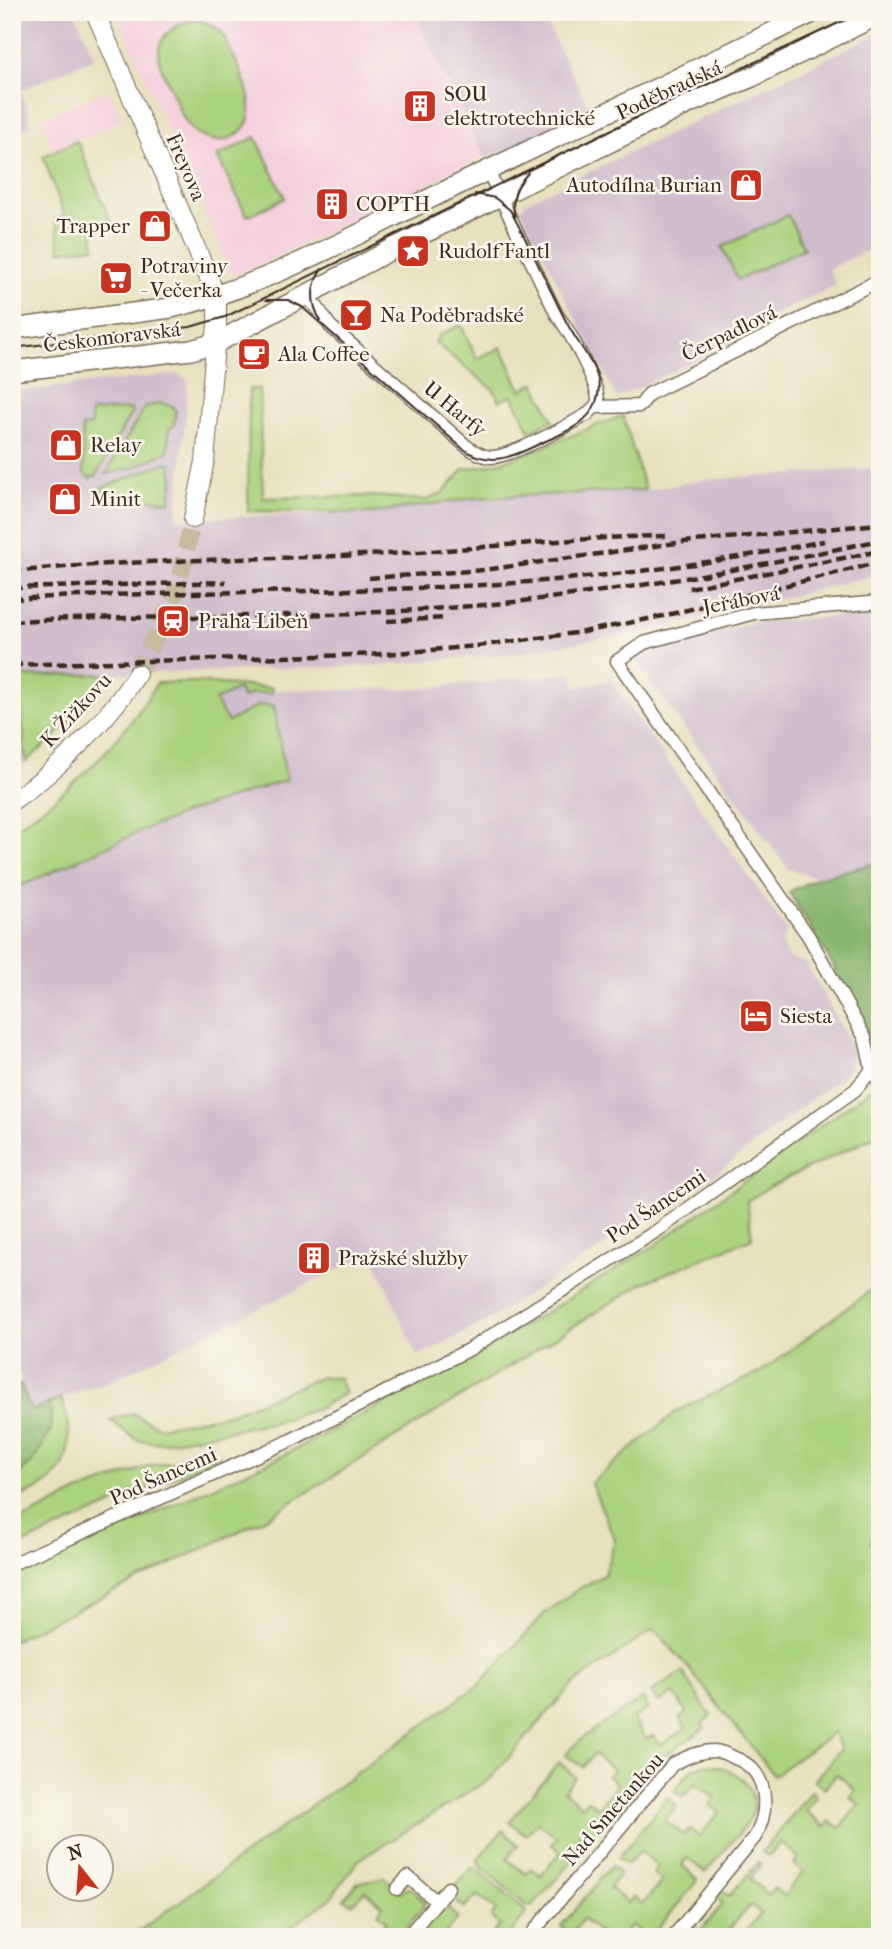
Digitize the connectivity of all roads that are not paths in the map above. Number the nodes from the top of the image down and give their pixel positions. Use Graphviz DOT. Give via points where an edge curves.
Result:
graph roads {
  1 [pos="95,12"];
  2 [pos="814,12"];
  3 [pos="880,15"];
  4 [pos="488,171"];
  5 [pos="500,196"];
  6 [pos="880,280"];
  7 [pos="304,295"];
  8 [pos="215,296"];
  9 [pos="12,328"];
  10 [pos="216,343"];
  11 [pos="12,371"];
  12 [pos="598,402"];
  13 [pos="193,519"];
  14 [pos="880,602"];
  15 [pos="137,674"];
  16 [pos="12,801"];
  17 [pos="872,1070"];
  18 [pos="880,1083"];
  19 [pos="12,1564"];
  20 [pos="447,1888"];
  21 [pos="397,1889"];
  22 [pos="436,1901"];
  23 [pos="407,1937"];
  24 [pos="529,1937"];
  25 [pos="673,1937"];
  1 -- 8 [label="main road, Freyova"];
  2 -- 4 [label="main road, Poděbradská"];
  3 -- 5 [label="main road, Poděbradská"];
  4 -- 5 [label="street"];
  4 -- 8 [label="main road, Poděbradská" via="252,283"];
  5 -- 7 [label="main road, Poděbradská"];
  5 -- 12 [label="street"];
  6 -- 12 [label="street, Čerpadlová" via="649,394 640,406"];
  7 -- 10 [label="main road, Poděbradská"];
  7 -- 12 [label="street, U Harfy" via="330,326 480,454 507,454 585,416"];
  8 -- 9 [label="main road, Českomoravská" via="171,308"];
  8 -- 10 [label="main road, Freyova"];
  10 -- 11 [label="main road, Českomoravská" via="191,350"];
  10 -- 13 [label="main road" via="205,461"];
  14 -- 17 [label="street, Jeřábová" via="754,613 644,643 617,661 809,937 865,1038"];
  15 -- 16 [label="main road, K Žižkovu" via="91,732 33,788"];
  17 -- 18 [label="street"];
  17 -- 19 [label="street, Pod Šancemi" via="856,1090 694,1205 470,1349 287,1442"];
  20 -- 22 [label="street"];
  21 -- 22 [label="street" via="408,1877"];
  22 -- 23 [label="street"];
  24 -- 25 [label="street, Nad Smetankou" via="673,1764 695,1754 718,1751 740,1760 756,1774 764,1791 764,1816 755,1837"];
}
